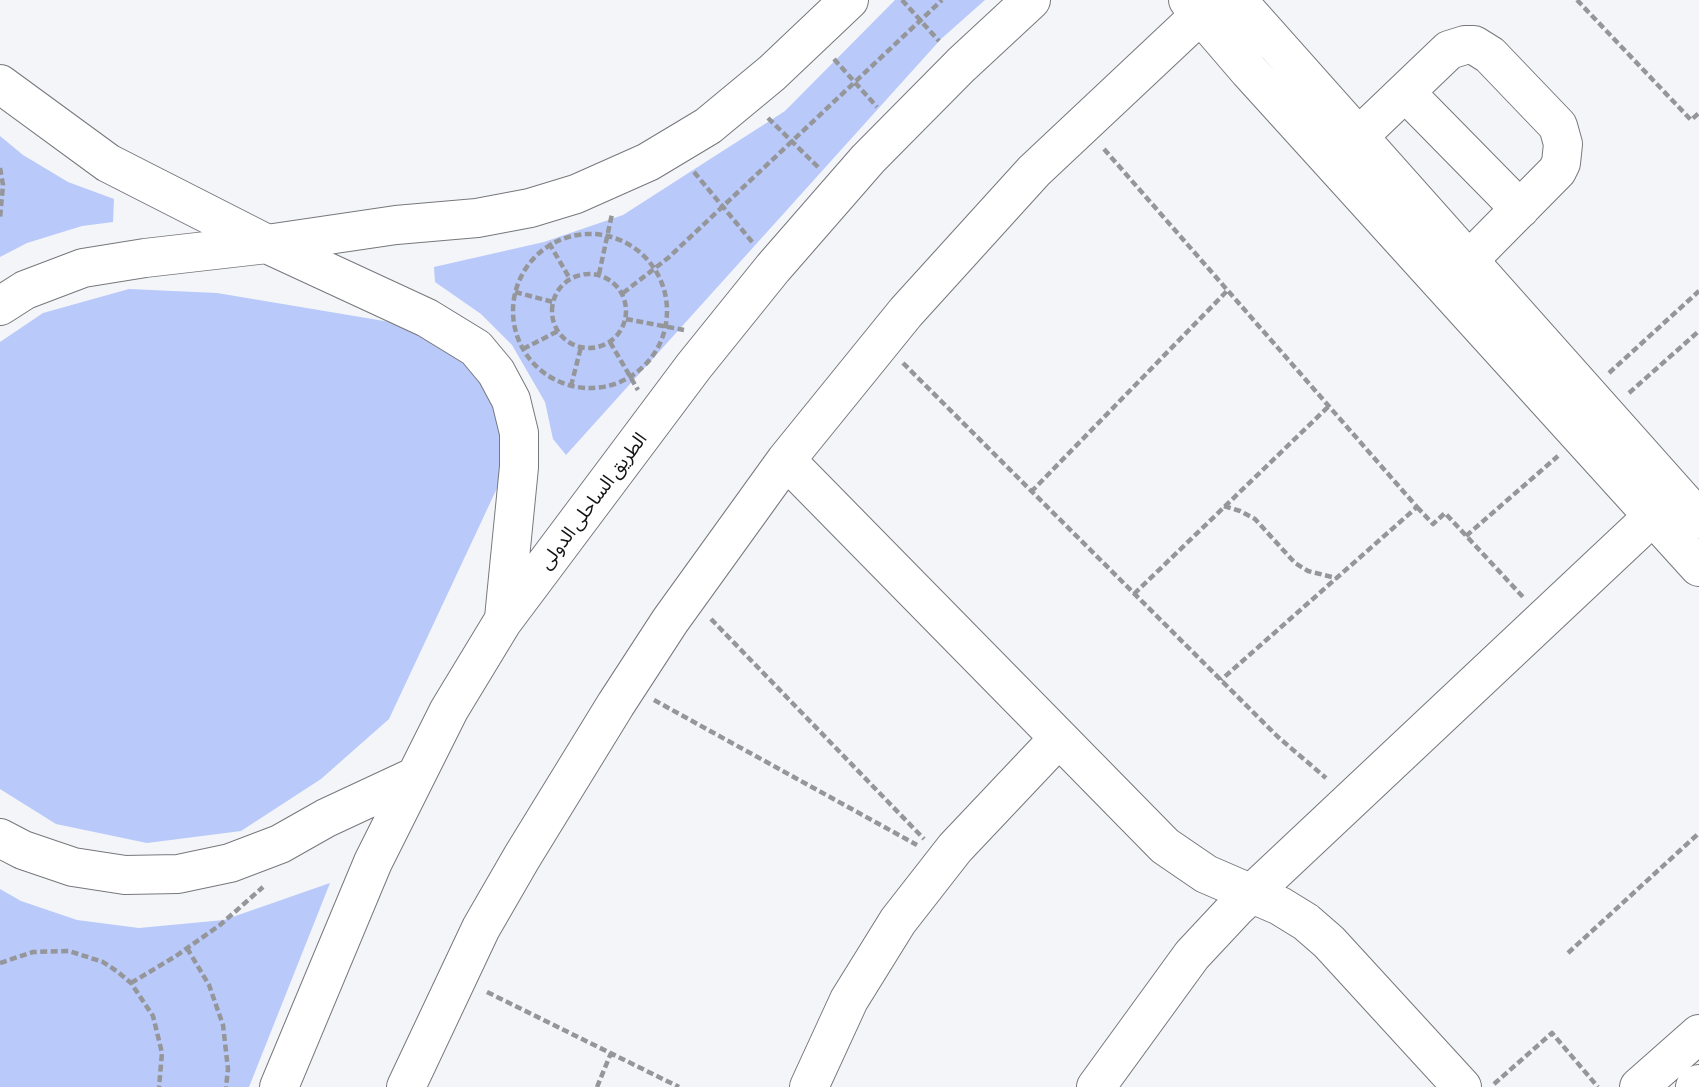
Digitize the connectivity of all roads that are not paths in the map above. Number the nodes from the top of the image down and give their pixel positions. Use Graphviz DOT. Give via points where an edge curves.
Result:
graph roads {
  1 [pos="849,0"];
  2 [pos="1031,0"];
  3 [pos="1237,0"];
  4 [pos="1202,5"];
  5 [pos="0,84"];
  6 [pos="1405,92"];
  7 [pos="1358,137"];
  8 [pos="1520,209"];
  9 [pos="267,244"];
  10 [pos="1468,261"];
  11 [pos="0,306"];
  12 [pos="1590,415"];
  13 [pos="786,460"];
  14 [pos="1653,516"];
  15 [pos="1699,519"];
  16 [pos="1699,567"];
  17 [pos="503,621"];
  18 [pos="1059,738"];
  19 [pos="414,777"];
  20 [pos="0,838"];
  21 [pos="1252,894"];
  22 [pos="1699,1034"];
  23 [pos="279,1087"];
  24 [pos="406,1087"];
  25 [pos="809,1087"];
  26 [pos="1096,1087"];
  27 [pos="1462,1087"];
  28 [pos="1639,1087"];
  1 -- 9 [label="main road" via="708,126 621,176 530,208"];
  2 -- 17 [label="main road, الطريق الساحلى الدولى" via="897,130 773,268"];
  3 -- 7 [label="main road"];
  4 -- 12 [label="main road"];
  4 -- 13 [label="main road" via="969,241"];
  5 -- 9 [label="main road" via="108,163"];
  6 -- 7 [label="main road"];
  6 -- 8 [label="main road"];
  6 -- 8 [label="main road" via="1457,46 1474,45 1490,54 1558,126 1563,144 1557,171"];
  7 -- 10 [label="main road"];
  8 -- 10 [label="main road"];
  9 -- 11 [label="main road" via="83,268 24,290"];
  9 -- 17 [label="main road" via="427,318 476,348 496,372 511,400 519,432"];
  10 -- 12 [label="main road"];
  12 -- 14 [label="main road"];
  12 -- 15 [label="main road"];
  13 -- 18 [label="main road"];
  13 -- 24 [label="main road" via="628,686 522,857 481,928"];
  14 -- 16 [label="main road"];
  14 -- 21 [label="main road"];
  17 -- 19 [label="main road, الطريق الساحلى الدولى"];
  18 -- 21 [label="main road" via="1165,846 1206,874"];
  18 -- 25 [label="main road" via="945,861 898,921 849,1000"];
  19 -- 20 [label="main road" via="280,844 230,863 178,874 125,874 73,867"];
  19 -- 23 [label="main road, الطريق الساحلى الدولى" via="373,862"];
  21 -- 26 [label="main road" via="1192,955"];
  21 -- 27 [label="main road" via="1306,922 1329,942"];
  22 -- 28 [label="main road"];
}
